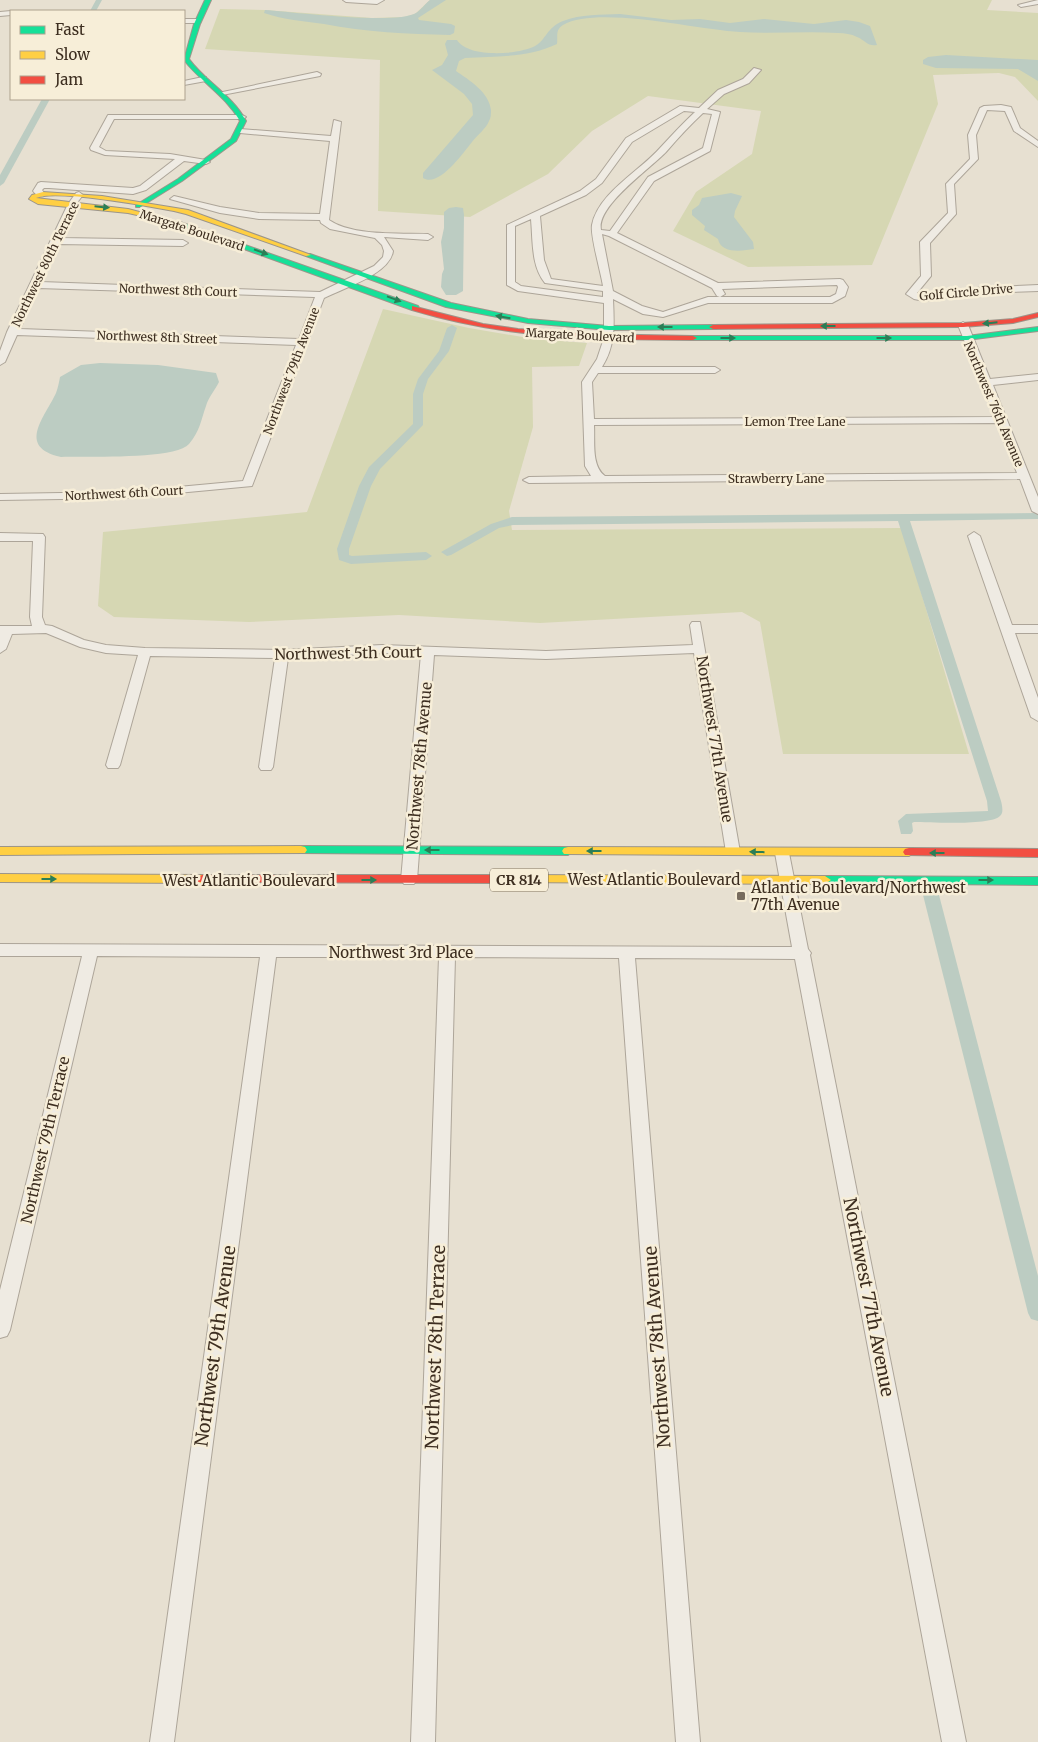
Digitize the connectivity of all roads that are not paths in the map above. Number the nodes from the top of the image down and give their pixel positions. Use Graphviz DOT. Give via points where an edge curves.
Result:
graph roads {
  1 [pos="208,0"];
  2 [pos="346,0"];
  3 [pos="381,0"];
  4 [pos="1038,2"];
  5 [pos="1022,6"];
  6 [pos="198,21"];
  7 [pos="185,22"];
  8 [pos="185,59"];
  9 [pos="758,70"];
  10 [pos="317,74"];
  11 [pos="203,80"];
  12 [pos="185,83"];
  13 [pos="222,92"];
  14 [pos="702,110"];
  15 [pos="242,117"];
  16 [pos="337,122"];
  17 [pos="240,131"];
  18 [pos="634,136"];
  19 [pos="649,137"];
  20 [pos="334,139"];
  21 [pos="1038,145"];
  22 [pos="182,158"];
  23 [pos="206,162"];
  24 [pos="613,182"];
  25 [pos="41,194"];
  26 [pos="174,199"];
  27 [pos="75,200"];
  28 [pos="144,202"];
  29 [pos="131,210"];
  30 [pos="535,214"];
  31 [pos="324,217"];
  32 [pos="597,231"];
  33 [pos="374,234"];
  34 [pos="612,234"];
  35 [pos="428,237"];
  36 [pos="56,241"];
  37 [pos="183,243"];
  38 [pos="364,276"];
  39 [pos="345,283"];
  40 [pos="35,284"];
  41 [pos="716,286"];
  42 [pos="1038,288"];
  43 [pos="608,294"];
  44 [pos="317,295"];
  45 [pos="723,300"];
  46 [pos="1038,315"];
  47 [pos="963,326"];
  48 [pos="1038,329"];
  49 [pos="12,332"];
  50 [pos="609,333"];
  51 [pos="967,338"];
  52 [pos="302,342"];
  53 [pos="0,362"];
  54 [pos="594,370"];
  55 [pos="715,370"];
  56 [pos="1038,378"];
  57 [pos="986,383"];
  58 [pos="1000,420"];
  59 [pos="589,422"];
  60 [pos="602,479"];
  61 [pos="529,480"];
  62 [pos="1030,480"];
  63 [pos="248,484"];
  64 [pos="0,497"];
  65 [pos="1038,510"];
  66 [pos="974,536"];
  67 [pos="0,537"];
  68 [pos="696,625"];
  69 [pos="1008,629"];
  70 [pos="1038,629"];
  71 [pos="3,630"];
  72 [pos="40,630"];
  73 [pos="0,649"];
  74 [pos="700,650"];
  75 [pos="428,651"];
  76 [pos="144,652"];
  77 [pos="282,654"];
  78 [pos="1038,717"];
  79 [pos="114,765"];
  80 [pos="266,767"];
  81 [pos="411,850"];
  82 [pos="0,851"];
  83 [pos="733,852"];
  84 [pos="782,853"];
  85 [pos="1038,853"];
  86 [pos="0,878"];
  87 [pos="787,879"];
  88 [pos="409,880"];
  89 [pos="1038,881"];
  90 [pos="0,950"];
  91 [pos="91,950"];
  92 [pos="269,951"];
  93 [pos="447,952"];
  94 [pos="627,953"];
  95 [pos="803,953"];
  96 [pos="0,1330"];
  97 [pos="162,1742"];
  98 [pos="423,1742"];
  99 [pos="688,1742"];
  100 [pos="954,1742"];
  1 -- 6 [label="street"];
  2 -- 3 [label="street"];
  4 -- 5 [label="street"];
  6 -- 7 [label="street"];
  6 -- 8 [label="street"];
  8 -- 11 [label="street"];
  9 -- 14 [label="street" via="746,81 719,93"];
  10 -- 13 [label="street"];
  11 -- 12 [label="street"];
  11 -- 13 [label="street"];
  13 -- 15 [label="street" via="235,104"];
  14 -- 18 [label="street" via="683,108"];
  14 -- 24 [label="street" via="668,138 663,150"];
  14 -- 34 [label="street" via="716,112 707,149 651,179"];
  15 -- 17 [label="street"];
  15 -- 22 [label="street" via="111,117 94,148 105,152"];
  16 -- 20 [label="street"];
  17 -- 20 [label="street"];
  17 -- 23 [label="street" via="234,140"];
  18 -- 19 [label="street"];
  18 -- 24 [label="street" via="629,140"];
  20 -- 31 [label="street"];
  21 -- 42 [label="street, Golf Circle Drive" via="1017,129 1008,109 984,108 972,135 974,159 950,184 952,214 925,242 926,276 911,294 925,298 963,290"];
  22 -- 23 [label="street"];
  22 -- 25 [label="street" via="143,188 134,191 40,185 37,191"];
  23 -- 28 [label="street"];
  24 -- 30 [label="street"];
  24 -- 32 [label="street" via="596,226"];
  25 -- 27 [label="street, Margate Boulevard"];
  26 -- 31 [label="street, Margate Boulevard" via="259,216"];
  27 -- 28 [label="street, Margate Boulevard"];
  27 -- 29 [label="street, Margate Boulevard, one-way"];
  27 -- 36 [label="street, Northwest 80th Terrace"];
  28 -- 29 [label="street"];
  28 -- 38 [label="street, Margate Boulevard" via="188,212"];
  29 -- 39 [label="street, Margate Boulevard, one-way" via="167,219"];
  30 -- 43 [label="street" via="540,268 545,278"];
  30 -- 43 [label="street" via="511,225 510,283 518,288"];
  31 -- 33 [label="street" via="329,226"];
  32 -- 34 [label="street"];
  32 -- 43 [label="street"];
  33 -- 35 [label="street"];
  33 -- 38 [label="street, Northwest 79th Avenue" via="387,245 388,258 383,265"];
  34 -- 41 [label="street"];
  36 -- 37 [label="street"];
  36 -- 40 [label="street, Northwest 80th Terrace"];
  38 -- 39 [label="street, Northwest 79th Avenue"];
  50 -- 38 [label="street, Margate Boulevard, one-way" via="449,305"];
  39 -- 44 [label="street, Northwest 79th Avenue"];
  39 -- 50 [label="street, Margate Boulevard, one-way" via="433,314 481,325 558,336"];
  40 -- 44 [label="street, Northwest 8th Court"];
  40 -- 49 [label="street, Northwest 80th Terrace"];
  41 -- 45 [label="street"];
  41 -- 45 [label="street" via="840,282 843,287 840,296 832,300"];
  43 -- 45 [label="street" via="656,315 669,314 701,302"];
  43 -- 50 [label="street"];
  44 -- 52 [label="street, Northwest 79th Avenue"];
  46 -- 47 [label="street, Margate Boulevard, one-way"];
  47 -- 50 [label="street, Margate Boulevard, one-way"];
  47 -- 51 [label="street, Northwest 76th Avenue"];
  48 -- 51 [label="street, Margate Boulevard"];
  49 -- 52 [label="street, Northwest 8th Street"];
  49 -- 53 [label="street, Northwest 80th Terrace"];
  50 -- 51 [label="street, Margate Boulevard, one-way"];
  50 -- 54 [label="street" via="602,359"];
  51 -- 57 [label="street, Northwest 76th Avenue"];
  52 -- 63 [label="street, Northwest 79th Avenue"];
  54 -- 55 [label="street"];
  54 -- 59 [label="street" via="587,382"];
  56 -- 57 [label="street"];
  57 -- 58 [label="street, Northwest 76th Avenue"];
  58 -- 59 [label="street, Lemon Tree Lane"];
  58 -- 62 [label="street, Northwest 76th Avenue"];
  59 -- 60 [label="street" via="591,466"];
  60 -- 61 [label="street, Strawberry Lane"];
  60 -- 62 [label="street, Strawberry Lane"];
  62 -- 65 [label="street, Northwest 76th Avenue"];
  63 -- 64 [label="street, Northwest 6th Court" via="124,494"];
  66 -- 69 [label="street"];
  67 -- 72 [label="street" via="39,537 36,617"];
  68 -- 74 [label="street, Northwest 77th Avenue"];
  69 -- 70 [label="street"];
  69 -- 78 [label="street"];
  71 -- 72 [label="street, Northwest 5th Court"];
  71 -- 73 [label="street"];
  72 -- 76 [label="street, Northwest 5th Court" via="48,629 80,643 106,649"];
  74 -- 75 [label="street, Northwest 5th Court" via="546,655"];
  74 -- 83 [label="street, Northwest 77th Avenue"];
  75 -- 77 [label="street, Northwest 5th Court"];
  75 -- 81 [label="street, Northwest 78th Avenue"];
  76 -- 77 [label="street, Northwest 5th Court"];
  76 -- 79 [label="street"];
  77 -- 80 [label="street"];
  81 -- 82 [label="street, West Atlantic Boulevard / CR 814"];
  83 -- 81 [label="street, West Atlantic Boulevard / CR 814, one-way"];
  81 -- 88 [label="street, Northwest 78th Avenue"];
  84 -- 83 [label="street, West Atlantic Boulevard / CR 814, one-way"];
  85 -- 84 [label="street, West Atlantic Boulevard / CR 814, one-way"];
  84 -- 87 [label="street, Northwest 77th Avenue"];
  86 -- 88 [label="street, West Atlantic Boulevard / CR 814, one-way"];
  87 -- 88 [label="street, West Atlantic Boulevard / CR 814"];
  87 -- 89 [label="street, West Atlantic Boulevard / CR 814, one-way"];
  87 -- 95 [label="street, Northwest 77th Avenue"];
  90 -- 91 [label="street, Northwest 3rd Place"];
  91 -- 92 [label="street, Northwest 3rd Place"];
  91 -- 96 [label="street, Northwest 79th Terrace"];
  92 -- 93 [label="street, Northwest 3rd Place"];
  92 -- 97 [label="street, Northwest 79th Avenue"];
  93 -- 94 [label="street, Northwest 3rd Place"];
  93 -- 98 [label="street, Northwest 78th Terrace"];
  94 -- 95 [label="street, Northwest 3rd Place"];
  94 -- 99 [label="street, Northwest 78th Avenue"];
  95 -- 100 [label="street, Northwest 77th Avenue"];
}
